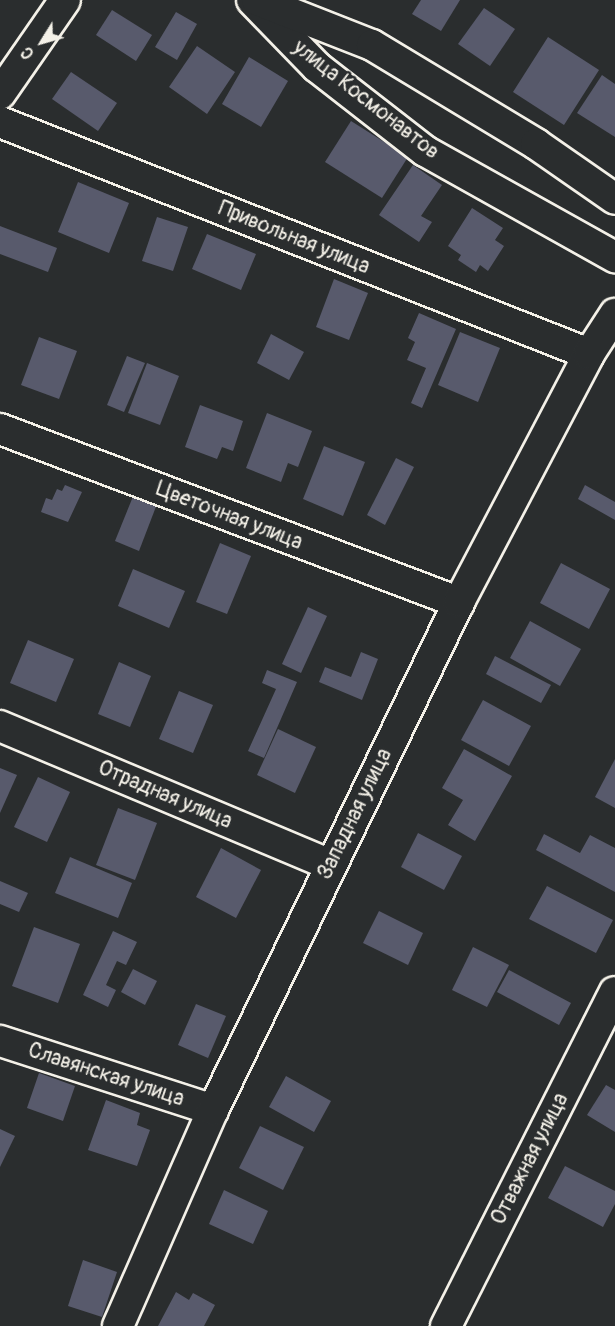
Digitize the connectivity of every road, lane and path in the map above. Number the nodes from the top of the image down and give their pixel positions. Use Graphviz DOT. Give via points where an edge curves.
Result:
graph roads {
  1 [pos="64,0"];
  2 [pos="252,0"];
  3 [pos="257,0"];
  4 [pos="0,94"];
  5 [pos="0,122"];
  6 [pos="615,199"];
  7 [pos="615,257"];
  8 [pos="615,314"];
  9 [pos="589,354"];
  10 [pos="0,429"];
  11 [pos="459,602"];
  12 [pos="0,726"];
  13 [pos="330,865"];
  14 [pos="615,992"];
  15 [pos="0,1041"];
  16 [pos="213,1110"];
  17 [pos="118,1326"];
  18 [pos="446,1326"];
  1 -- 4 [label="street"];
  2 -- 7 [label="street, улица Космонавтов" via="317,67 425,151"];
  3 -- 6 [label="street, улица Космонавтов" via="372,45 536,144"];
  5 -- 9 [label="street, Привольная улица"];
  8 -- 9 [label="street, Западная улица"];
  9 -- 11 [label="street, Западная улица"];
  10 -- 11 [label="street, Цветочная улица"];
  11 -- 13 [label="street, Западная улица"];
  12 -- 13 [label="street, Отрадная улица"];
  13 -- 16 [label="street, Западная улица"];
  14 -- 18 [label="street, Отважная улица"];
  15 -- 16 [label="street, Славянская улица"];
  16 -- 17 [label="street, Западная улица"];
}
